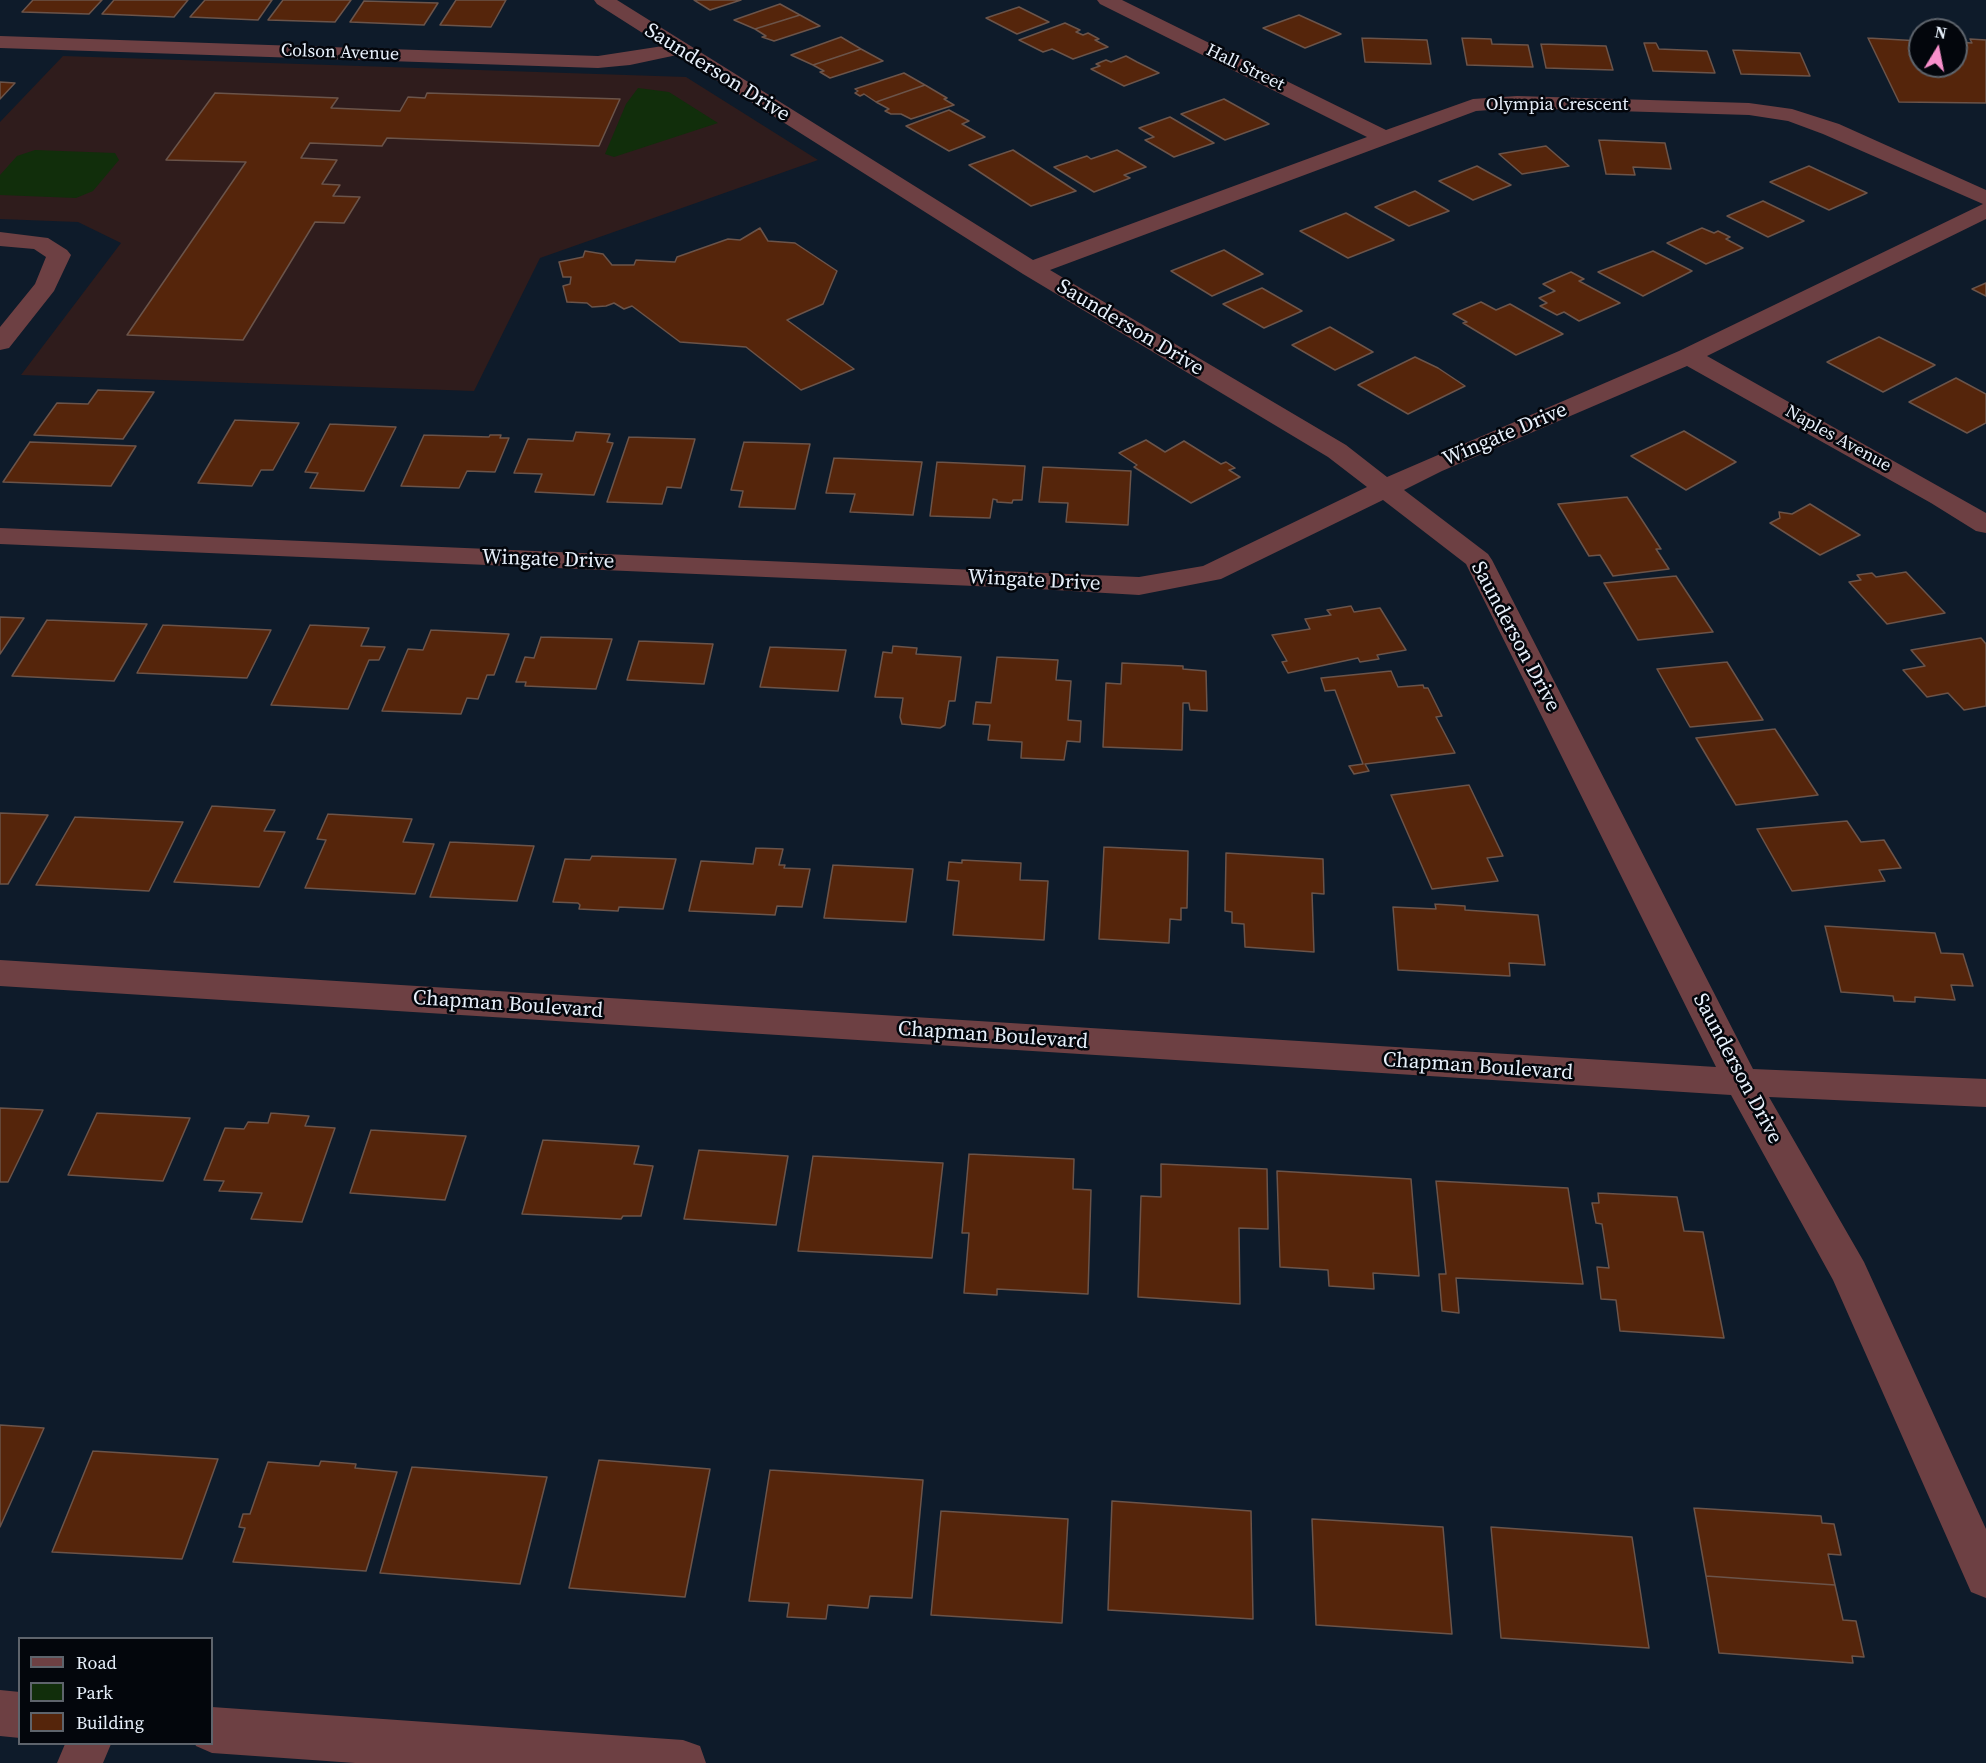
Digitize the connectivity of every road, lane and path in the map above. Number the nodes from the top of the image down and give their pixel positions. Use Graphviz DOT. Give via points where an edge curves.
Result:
graph roads {
  1 [pos="604,0"];
  2 [pos="1107,0"];
  3 [pos="0,42"];
  4 [pos="679,50"];
  5 [pos="1384,136"];
  6 [pos="1986,198"];
  7 [pos="1986,210"];
  8 [pos="0,239"];
  9 [pos="1031,269"];
  10 [pos="0,343"];
  11 [pos="1688,356"];
  12 [pos="1386,488"];
  13 [pos="1986,525"];
  14 [pos="0,537"];
  15 [pos="0,973"];
  16 [pos="1742,1083"];
  17 [pos="1986,1093"];
  18 [pos="1986,1577"];
  19 [pos="0,1713"];
  20 [pos="18,1715"];
  21 [pos="213,1730"];
  22 [pos="87,1745"];
  23 [pos="80,1763"];
  24 [pos="683,1763"];
  1 -- 4 [label="street, Saunderson Drive"];
  2 -- 5 [label="street, Hall Street"];
  3 -- 4 [label="street, Colson Avenue" via="598,62"];
  4 -- 9 [label="street, Saunderson Drive"];
  5 -- 6 [label="street, Olympia Crescent" via="1473,105 1517,102 1749,109 1792,115 1831,129"];
  5 -- 9 [label="street, Olympia Crescent"];
  7 -- 11 [label="street, Wingate Drive"];
  8 -- 10 [label="street" via="40,243 59,255 46,286"];
  9 -- 12 [label="street, Saunderson Drive" via="1337,451"];
  11 -- 12 [label="street, Wingate Drive"];
  11 -- 13 [label="street, Naples Avenue"];
  12 -- 14 [label="street, Wingate Drive" via="1211,573 1138,586"];
  12 -- 16 [label="street, Saunderson Drive" via="1478,560"];
  15 -- 16 [label="street, Chapman Boulevard"];
  16 -- 17 [label="street, Chapman Boulevard"];
  16 -- 18 [label="street, Saunderson Drive" via="1850,1274"];
  19 -- 20 [label="street"];
  21 -- 24 [label="street"];
  22 -- 23 [label="street"];
}
